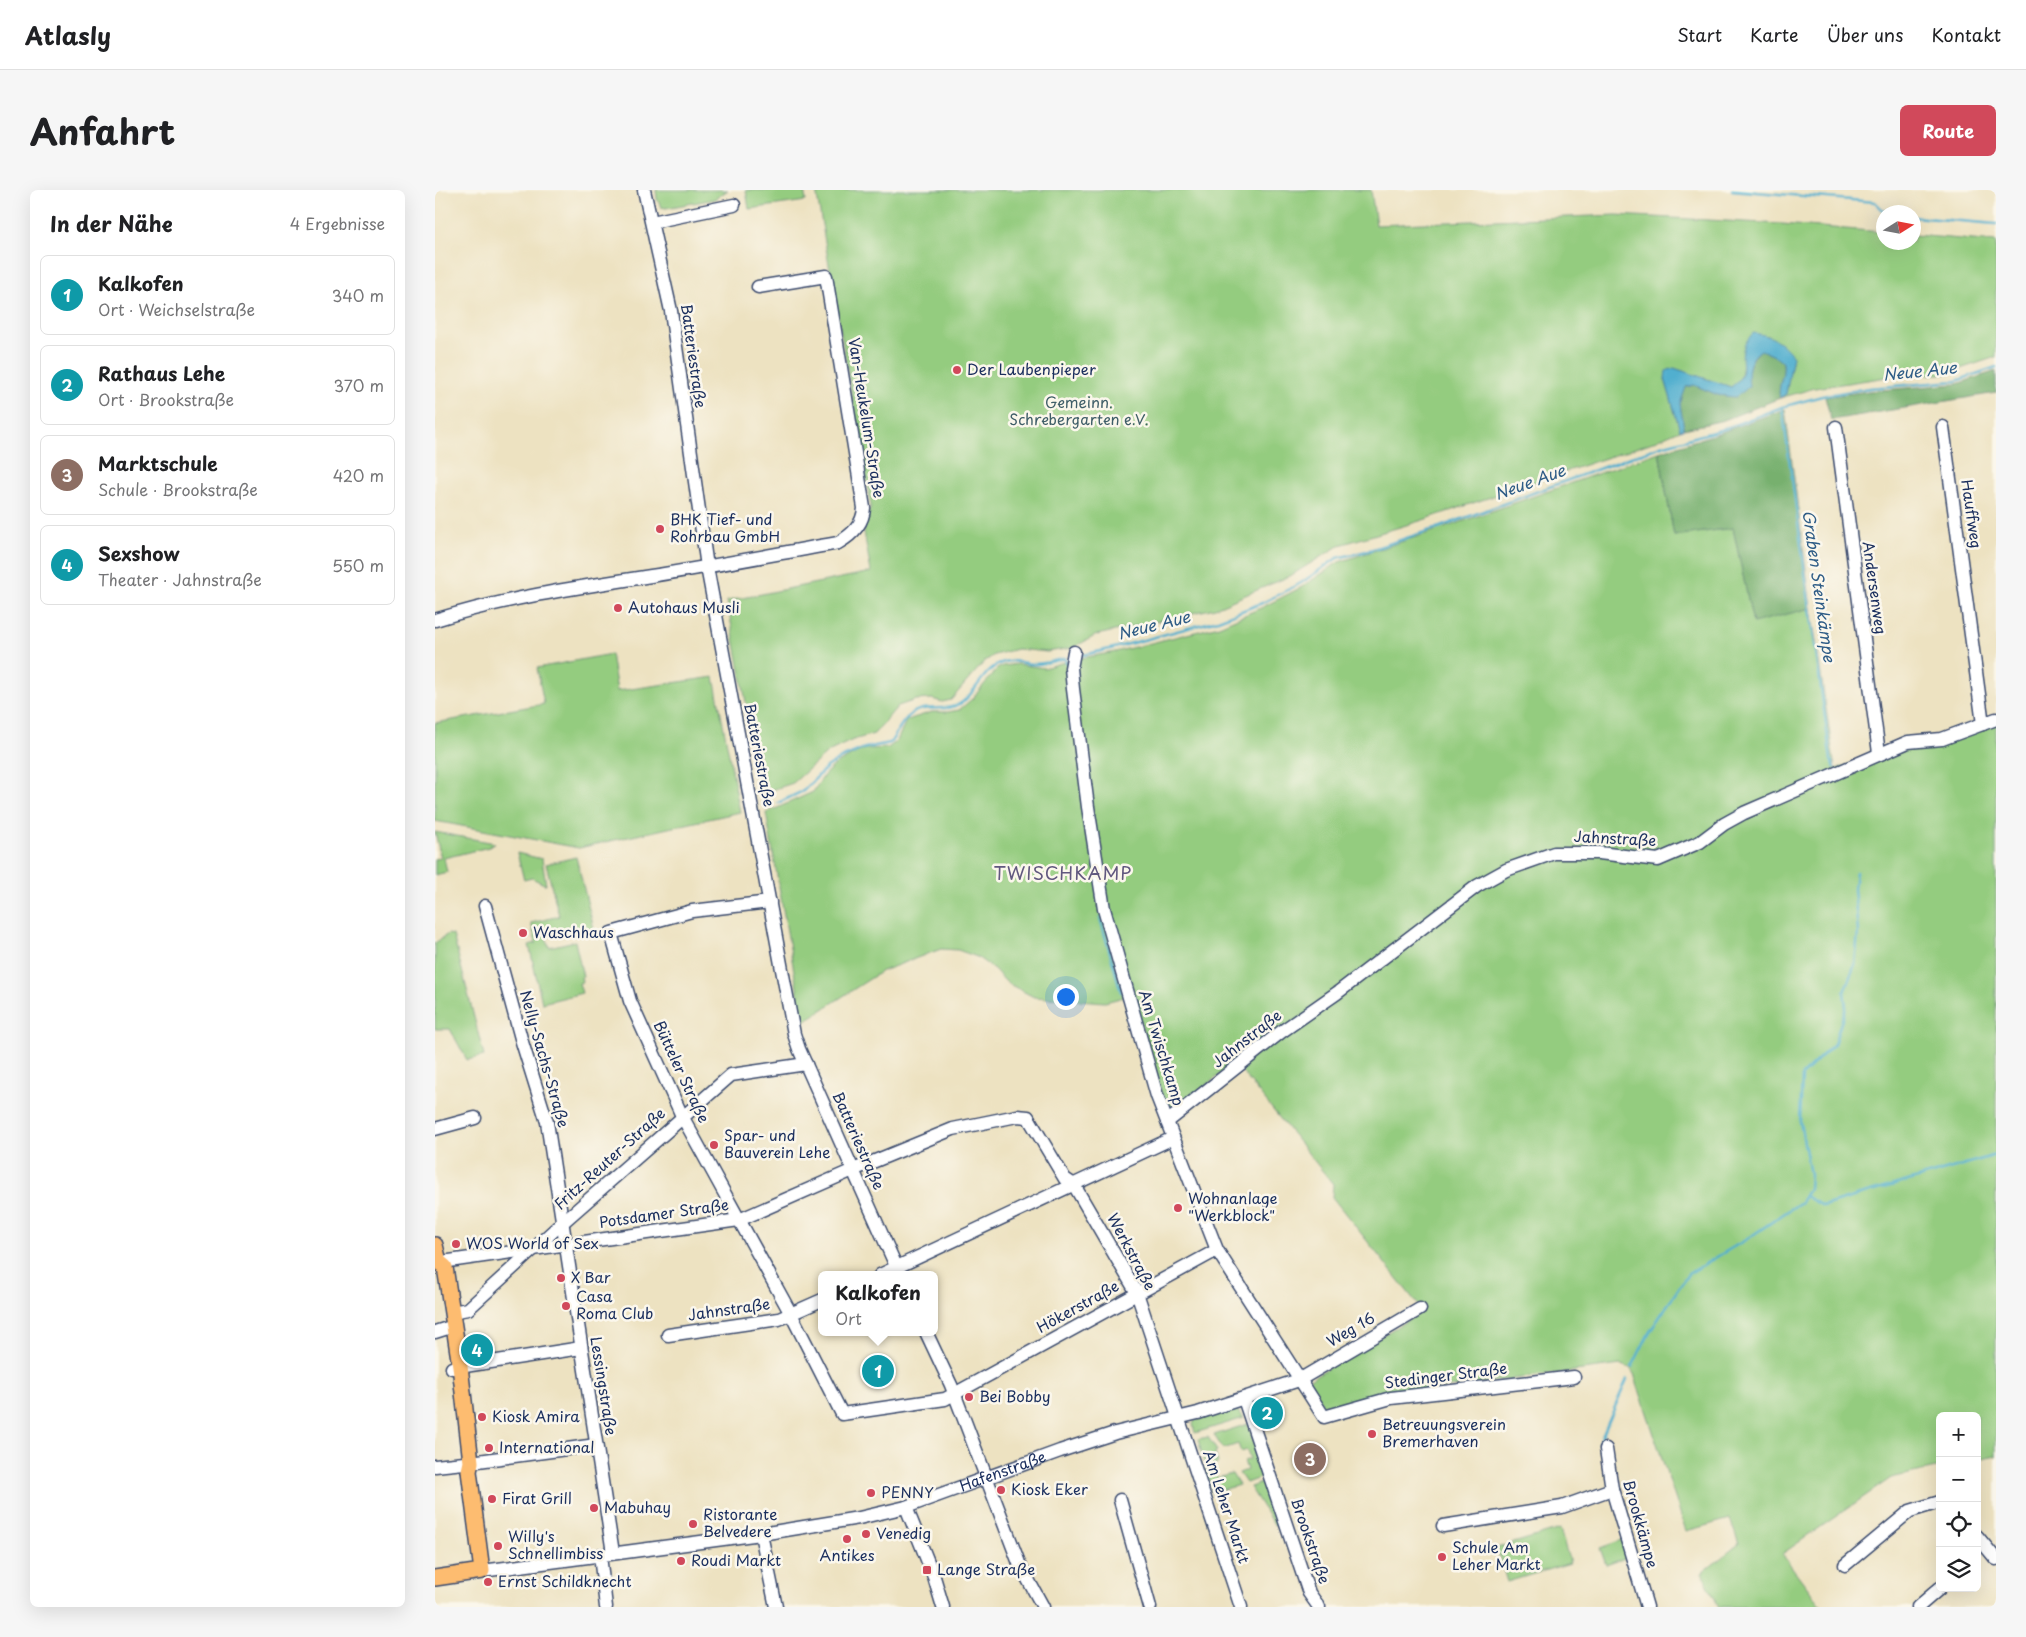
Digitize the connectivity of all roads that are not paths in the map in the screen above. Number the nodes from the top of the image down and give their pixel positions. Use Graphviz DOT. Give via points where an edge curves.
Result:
graph roads {
  1 [pos="644,190"];
  2 [pos="734,205"];
  3 [pos="652,222"];
  4 [pos="759,287"];
  5 [pos="1836,427"];
  6 [pos="1943,427"];
  7 [pos="707,567"];
  8 [pos="435,620"];
  9 [pos="1074,652"];
  10 [pos="1996,719"];
  11 [pos="1983,724"];
  12 [pos="1879,753"];
  13 [pos="770,902"];
  14 [pos="485,906"];
  15 [pos="806,1064"];
  16 [pos="682,1116"];
  17 [pos="1028,1117"];
  18 [pos="475,1118"];
  19 [pos="1167,1122"];
  20 [pos="435,1128"];
  21 [pos="1173,1138"];
  22 [pos="853,1170"];
  23 [pos="1074,1184"];
  24 [pos="739,1220"];
  25 [pos="562,1223"];
  26 [pos="565,1244"];
  27 [pos="435,1245"];
  28 [pos="533,1249"];
  29 [pos="1217,1250"];
  30 [pos="437,1263"];
  31 [pos="898,1271"];
  32 [pos="1137,1293"];
  33 [pos="818,1302"];
  34 [pos="1419,1309"];
  35 [pos="791,1314"];
  36 [pos="447,1325"];
  37 [pos="668,1336"];
  38 [pos="928,1336"];
  39 [pos="581,1348"];
  40 [pos="456,1367"];
  41 [pos="1574,1377"];
  42 [pos="1299,1380"];
  43 [pos="954,1394"];
  44 [pos="1244,1399"];
  45 [pos="842,1414"];
  46 [pos="1324,1417"];
  47 [pos="1179,1418"];
  48 [pos="596,1445"];
  49 [pos="1606,1449"];
  50 [pos="468,1465"];
  51 [pos="435,1466"];
  52 [pos="985,1478"];
  53 [pos="1612,1490"];
  54 [pos="1120,1500"];
  55 [pos="1936,1503"];
  56 [pos="906,1507"];
  57 [pos="1443,1526"];
  58 [pos="761,1534"];
  59 [pos="1982,1551"];
  60 [pos="607,1554"];
  61 [pos="1996,1560"];
  62 [pos="1845,1565"];
  63 [pos="483,1570"];
  64 [pos="435,1578"];
  65 [pos="1936,1591"];
  66 [pos="606,1607"];
  67 [pos="776,1607"];
  68 [pos="943,1607"];
  69 [pos="1043,1607"];
  70 [pos="1150,1607"];
  71 [pos="1241,1607"];
  72 [pos="1319,1607"];
  73 [pos="1647,1607"];
  74 [pos="1918,1607"];
  1 -- 3 [label="street, Batteriestraße"];
  2 -- 3 [label="street"];
  3 -- 7 [label="street, Batteriestraße" via="671,311"];
  4 -- 7 [label="street, Van-Heukelum-Straße" via="826,276 864,514 855,531 838,543"];
  5 -- 12 [label="street, Andersenweg"];
  6 -- 11 [label="street, Hauffweg"];
  7 -- 8 [label="street, Van-Heukelum-Straße" via="569,589"];
  7 -- 13 [label="street, Batteriestraße"];
  9 -- 19 [label="street, Am Twischkamp" via="1071,668 1073,689 1104,910"];
  10 -- 11 [label="street, Jahnstraße"];
  11 -- 12 [label="street, Jahnstraße" via="1934,741 1908,742"];
  12 -- 19 [label="street, Jahnstraße" via="1744,812 1700,842 1658,860 1599,853 1554,853 1506,870 1477,886 1281,1032"];
  13 -- 15 [label="street, Batteriestraße" via="794,1034"];
  13 -- 16 [label="street, Bütteler Straße" via="692,912 611,933 630,1001"];
  14 -- 25 [label="street, Nelly-Sachs-Straße" via="547,1122"];
  15 -- 16 [label="street, Fritz-Reuter-Straße" via="731,1075"];
  15 -- 22 [label="street, Batteriestraße"];
  16 -- 24 [label="street, Bütteler Straße"];
  16 -- 25 [label="street, Fritz-Reuter-Straße"];
  17 -- 22 [label="street, Potsdamer Straße" via="1017,1116 953,1129"];
  17 -- 23 [label="street, Werkstraße" via="1065,1179"];
  18 -- 20 [label="street"];
  19 -- 21 [label="street, Am Twischkamp"];
  21 -- 23 [label="street"];
  21 -- 29 [label="street, Am Twischkamp"];
  22 -- 24 [label="street, Potsdamer Straße"];
  22 -- 31 [label="street, Batteriestraße"];
  23 -- 31 [label="street"];
  23 -- 32 [label="street, Werkstraße"];
  24 -- 26 [label="street, Potsdamer Straße"];
  24 -- 35 [label="street, Bütteler Straße"];
  25 -- 26 [label="street, Lessingstraße"];
  25 -- 28 [label="street, Fritz-Reuter-Straße"];
  26 -- 28 [label="street, Potsdamer Straße"];
  26 -- 39 [label="street, Lessingstraße"];
  27 -- 30 [label="main road"];
  28 -- 30 [label="street, Potsdamer Straße"];
  28 -- 36 [label="street, Fritz-Reuter-Straße"];
  29 -- 32 [label="street, Hökerstraße"];
  29 -- 42 [label="street, Am Twischkamp"];
  30 -- 36 [label="main road"];
  32 -- 43 [label="street, Hökerstraße"];
  32 -- 47 [label="street, Werkstraße"];
  33 -- 35 [label="street, Jahnstraße"];
  34 -- 42 [label="street, Weg 16"];
  35 -- 37 [label="street, Jahnstraße" via="779,1319"];
  35 -- 45 [label="street, Bütteler Straße"];
  36 -- 40 [label="main road"];
  38 -- 43 [label="street"];
  39 -- 40 [label="street"];
  39 -- 48 [label="street, Lessingstraße"];
  40 -- 50 [label="main road"];
  41 -- 46 [label="street, Stedinger Straße" via="1391,1398"];
  42 -- 44 [label="street, Hafenstraße"];
  42 -- 46 [label="street, Am Twischkamp"];
  43 -- 45 [label="street, Hökerstraße" via="945,1399"];
  43 -- 52 [label="street"];
  44 -- 47 [label="street, Hafenstraße"];
  44 -- 72 [label="street, Brookstraße" via="1309,1593"];
  47 -- 52 [label="street, Hafenstraße" via="1060,1451"];
  47 -- 71 [label="street, Am Leher Markt"];
  48 -- 50 [label="street"];
  48 -- 60 [label="street, Lessingstraße"];
  49 -- 53 [label="street, Brookkämpe"];
  50 -- 51 [label="street"];
  50 -- 63 [label="main road"];
  52 -- 56 [label="street, Hafenstraße"];
  52 -- 69 [label="street" via="1019,1563"];
  53 -- 57 [label="street" via="1562,1507"];
  53 -- 73 [label="street, Brookkämpe"];
  54 -- 70 [label="street"];
  55 -- 62 [label="street" via="1910,1511"];
  56 -- 58 [label="street, Hafenstraße"];
  56 -- 68 [label="street"];
  58 -- 60 [label="street, Hafenstraße"];
  58 -- 67 [label="street"];
  59 -- 61 [label="street"];
  60 -- 63 [label="street, Hafenstraße"];
  60 -- 66 [label="street, Lessingstraße"];
  63 -- 64 [label="main road, Hafenstraße"];
  65 -- 74 [label="street"];
}
